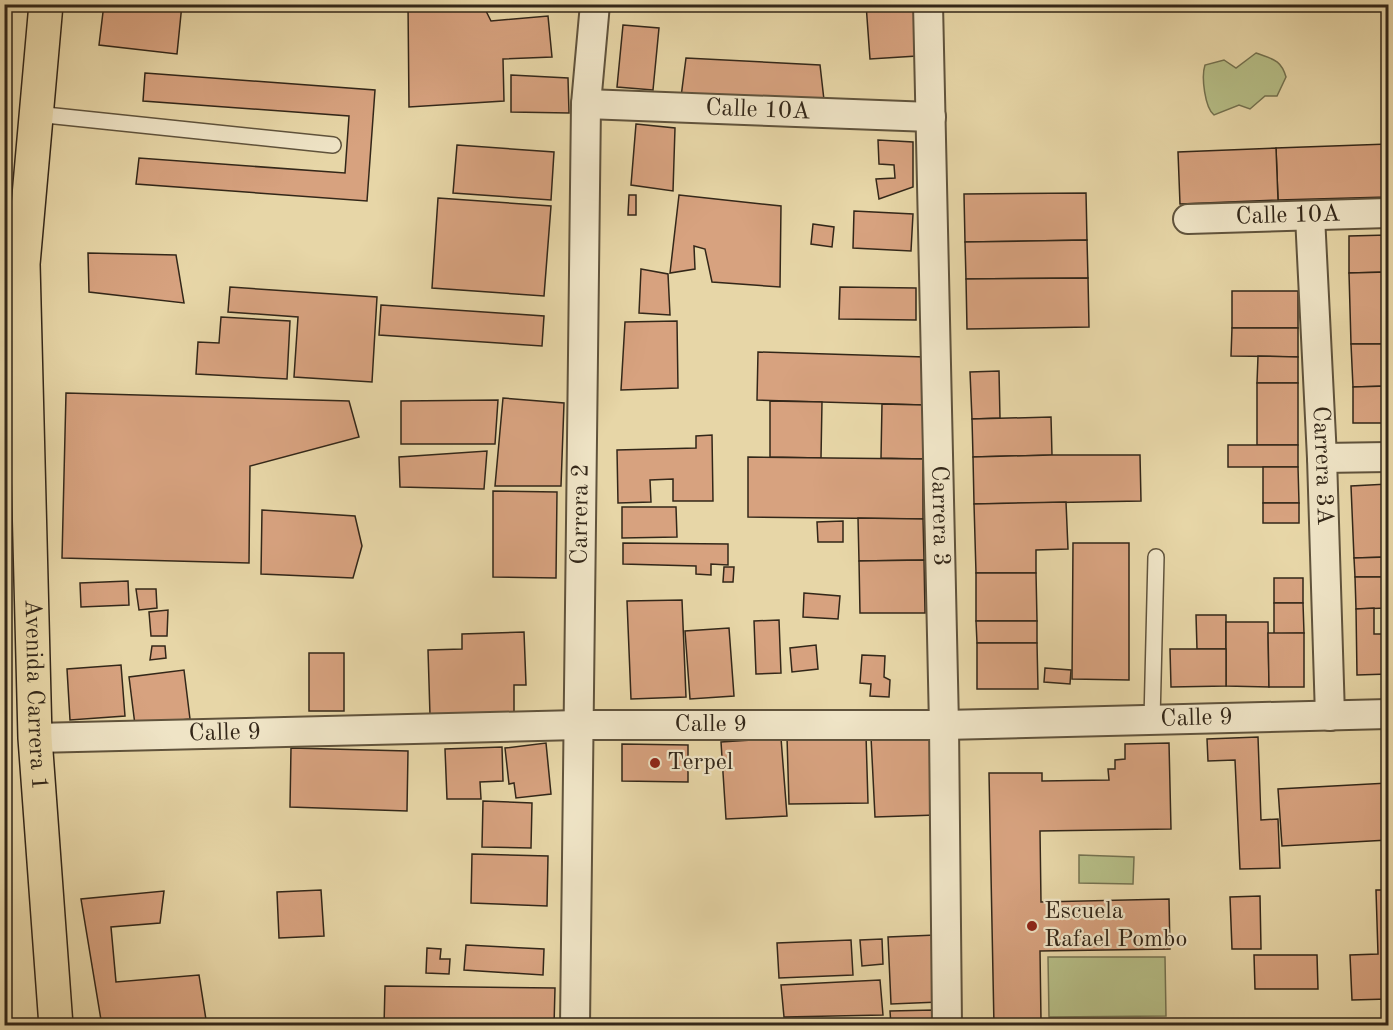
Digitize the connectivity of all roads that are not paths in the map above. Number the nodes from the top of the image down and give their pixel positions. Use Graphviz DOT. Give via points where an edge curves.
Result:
graph roads {
  1 [pos="46,4"];
  2 [pos="59,4"];
  3 [pos="595,4"];
  4 [pos="928,4"];
  5 [pos="42,53"];
  6 [pos="586,104"];
  7 [pos="36,114"];
  8 [pos="931,117"];
  9 [pos="333,145"];
  10 [pos="1389,213"];
  11 [pos="1310,216"];
  12 [pos="1188,219"];
  13 [pos="1389,457"];
  14 [pos="1322,458"];
  15 [pos="1156,557"];
  16 [pos="1389,714"];
  17 [pos="1330,716"];
  18 [pos="1152,720"];
  19 [pos="578,725"];
  20 [pos="944,725"];
  21 [pos="35,738"];
  22 [pos="56,1026"];
  23 [pos="575,1026"];
  24 [pos="947,1026"];
  1 -- 5 [label="main road, Avenida Carrera 1"];
  2 -- 5 [label="street"];
  3 -- 6 [label="street, Carrera 2"];
  4 -- 8 [label="street, Carrera 3"];
  5 -- 7 [label="main road, Avenida Carrera 1"];
  6 -- 8 [label="street, Calle 10A"];
  6 -- 19 [label="street, Carrera 2"];
  7 -- 9 [label="lane"];
  7 -- 21 [label="main road, Avenida Carrera 1" via="24,264"];
  8 -- 20 [label="street, Carrera 3"];
  10 -- 11 [label="street, Calle 10A"];
  11 -- 12 [label="street, Calle 10A"];
  11 -- 14 [label="street, Carrera 3A"];
  13 -- 14 [label="street"];
  14 -- 17 [label="street, Carrera 3A"];
  15 -- 18 [label="lane"];
  16 -- 17 [label="street, Calle 9"];
  17 -- 18 [label="street, Calle 9"];
  18 -- 20 [label="street, Calle 9"];
  19 -- 20 [label="street, Calle 9"];
  19 -- 21 [label="street, Calle 9"];
  19 -- 23 [label="street, Carrera 2"];
  20 -- 24 [label="street, Carrera 3"];
  21 -- 22 [label="main road, Avenida Carrera 1"];
}
